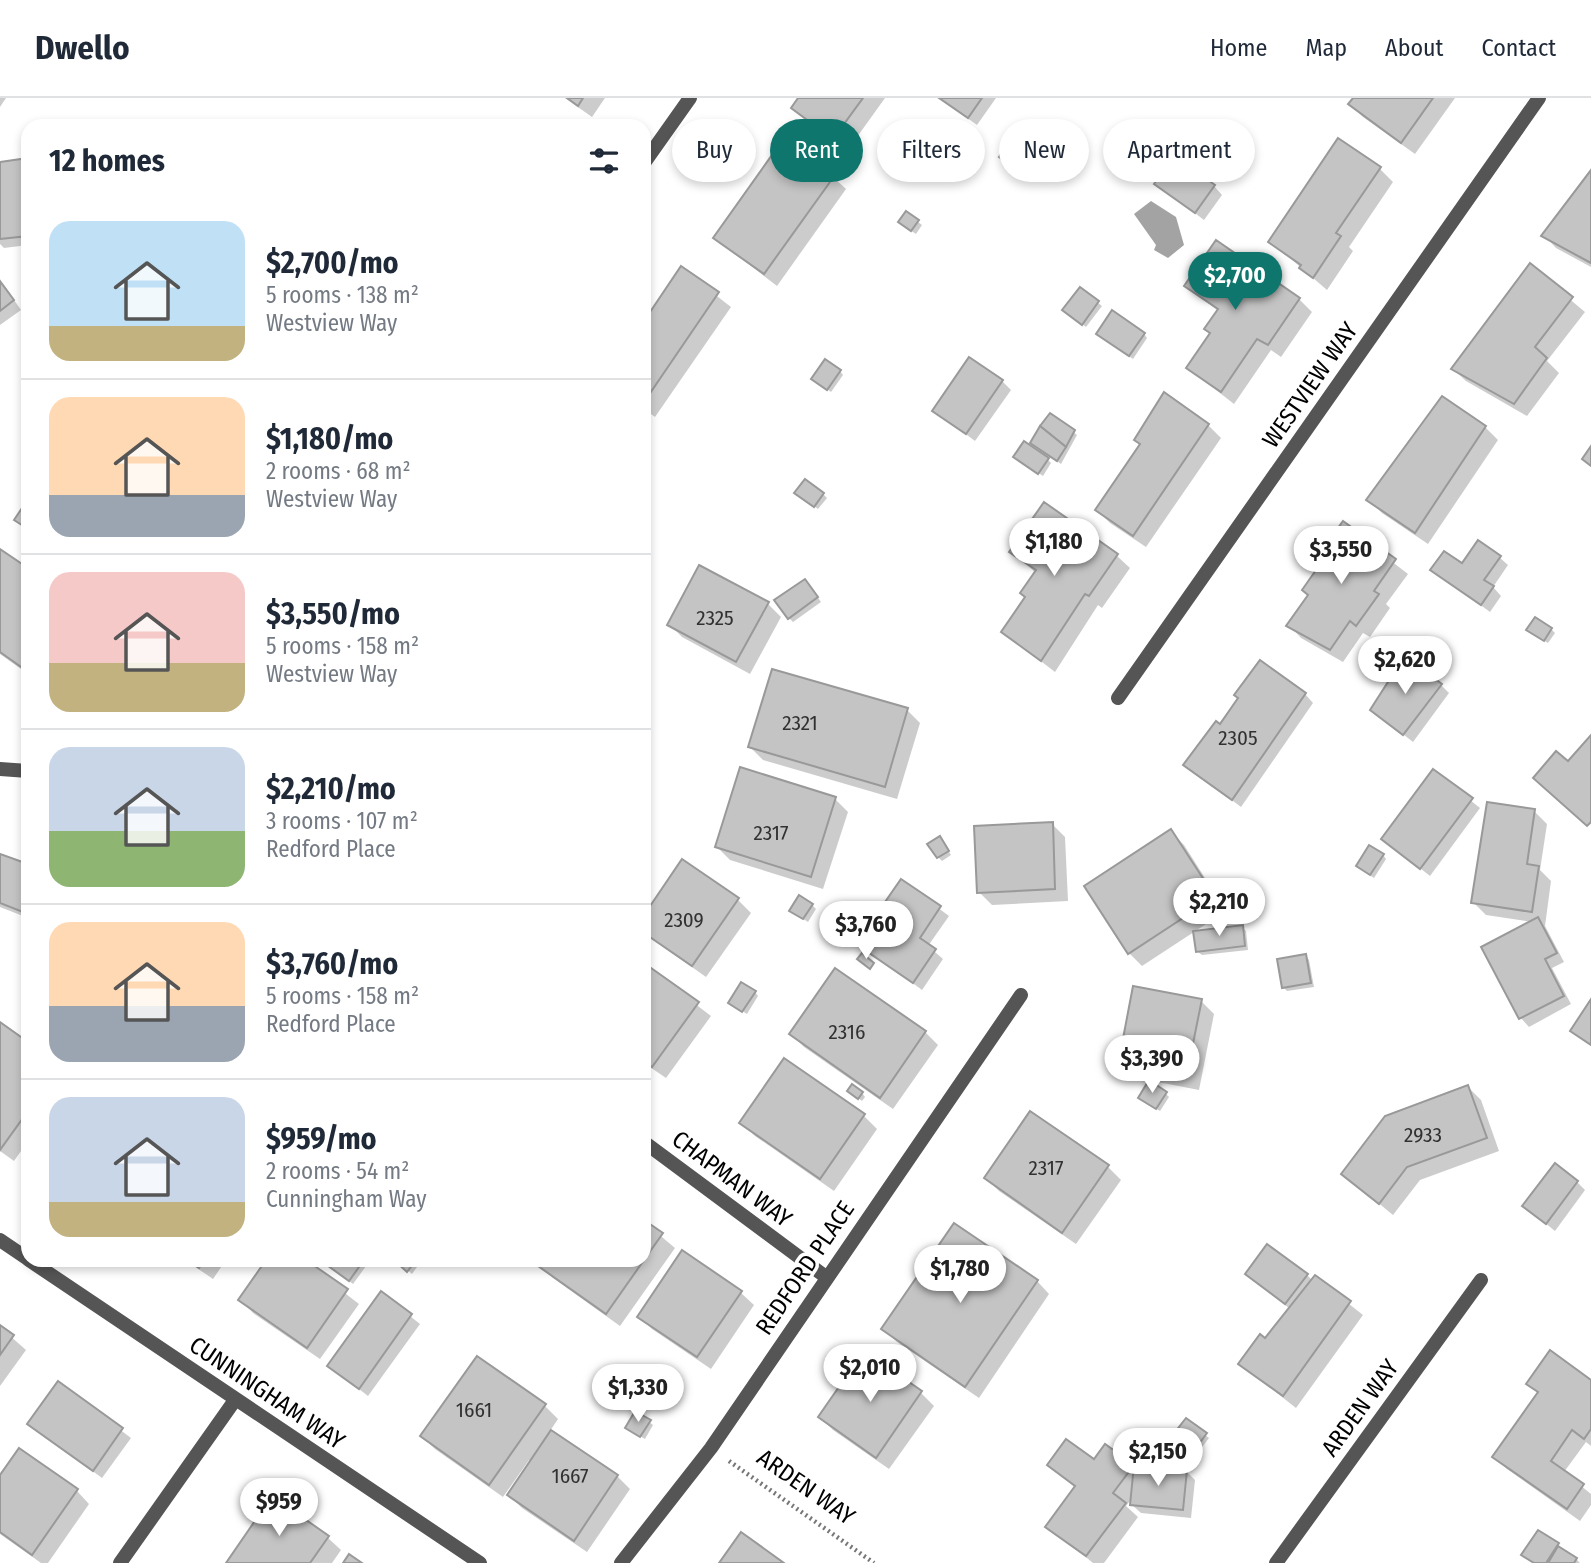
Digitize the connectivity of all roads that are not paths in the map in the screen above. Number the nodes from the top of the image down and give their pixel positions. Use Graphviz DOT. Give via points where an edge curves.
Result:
graph roads {
  1 [pos="690,98"];
  2 [pos="1539,98"];
  3 [pos="651,153"];
  4 [pos="1118,698"];
  5 [pos="0,769"];
  6 [pos="21,770"];
  7 [pos="1021,995"];
  8 [pos="651,1147"];
  9 [pos="0,1240"];
  10 [pos="21,1254"];
  11 [pos="39,1267"];
  12 [pos="826,1277"];
  13 [pos="1481,1280"];
  14 [pos="236,1400"];
  15 [pos="120,1563"];
  16 [pos="480,1563"];
  17 [pos="621,1563"];
  18 [pos="1276,1563"];
  1 -- 3 [label="street"];
  2 -- 4 [label="street, WESTVIEW WAY"];
  5 -- 6 [label="street"];
  7 -- 12 [label="street, REDFORD PLACE"];
  8 -- 12 [label="street, CHAPMAN WAY"];
  9 -- 10 [label="street, CUNNINGHAM WAY"];
  11 -- 14 [label="street, CUNNINGHAM WAY"];
  12 -- 17 [label="street, REDFORD PLACE" via="711,1448"];
  13 -- 18 [label="street, ARDEN WAY"];
  14 -- 15 [label="street"];
  14 -- 16 [label="street, CUNNINGHAM WAY"];
}
